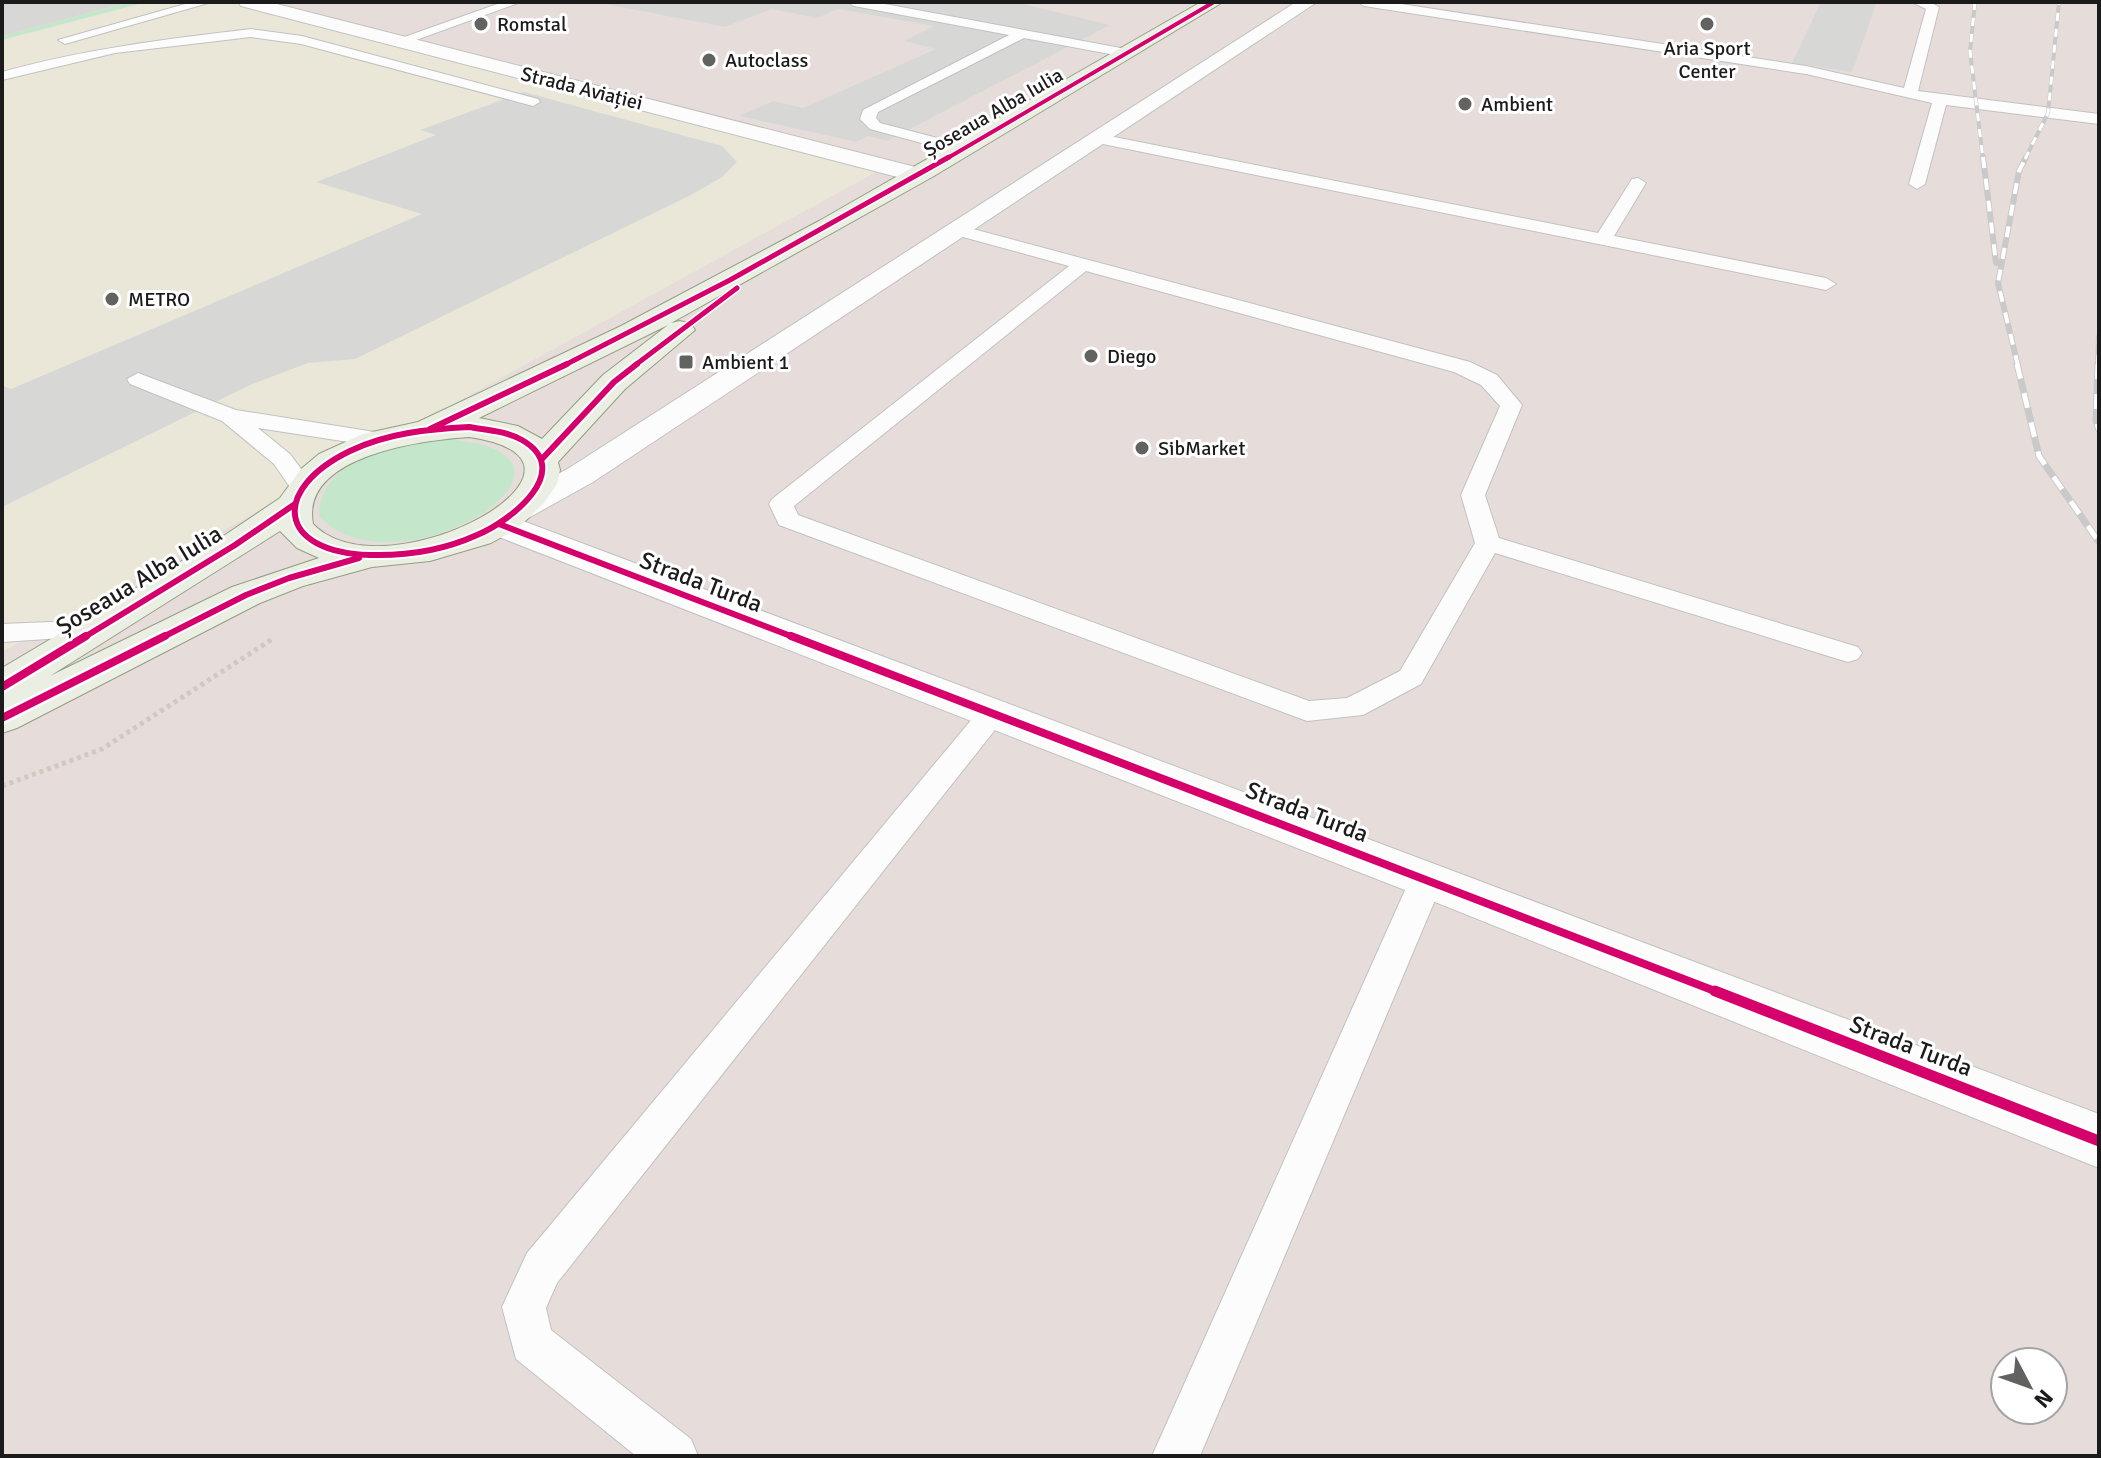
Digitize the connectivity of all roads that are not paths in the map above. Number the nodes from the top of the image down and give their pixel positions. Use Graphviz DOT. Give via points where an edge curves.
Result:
graph roads {
  1 [pos="206,2"];
  2 [pos="247,2"];
  3 [pos="515,2"];
  4 [pos="854,2"];
  5 [pos="1214,2"];
  6 [pos="1308,2"];
  7 [pos="1364,2"];
  8 [pos="1918,2"];
  9 [pos="1021,34"];
  10 [pos="400,41"];
  11 [pos="44,46"];
  12 [pos="1126,53"];
  13 [pos="2,76"];
  14 [pos="1910,93"];
  15 [pos="1940,100"];
  16 [pos="533,102"];
  17 [pos="2099,119"];
  18 [pos="1099,139"];
  19 [pos="962,149"];
  20 [pos="918,175"];
  21 [pos="1638,183"];
  22 [pos="1917,184"];
  23 [pos="958,230"];
  24 [pos="1603,239"];
  25 [pos="788,249"];
  26 [pos="1083,264"];
  27 [pos="1826,284"];
  28 [pos="138,379"];
  29 [pos="230,416"];
  30 [pos="430,429"];
  31 [pos="381,440"];
  32 [pos="616,453"];
  33 [pos="542,462"];
  34 [pos="299,496"];
  35 [pos="509,517"];
  36 [pos="1488,543"];
  37 [pos="366,556"];
  38 [pos="98,629"];
  39 [pos="2,633"];
  40 [pos="1848,653"];
  41 [pos="2,687"];
  42 [pos="992,714"];
  43 [pos="2,718"];
  44 [pos="1427,879"];
  45 [pos="2099,1141"];
  46 [pos="674,1456"];
  47 [pos="1176,1456"];
  1 -- 11 [label="lane"];
  2 -- 10 [label="street, Strada Aviației"];
  3 -- 10 [label="lane"];
  4 -- 9 [label="lane"];
  5 -- 12 [label="main road, Șoseaua Alba Iulia"];
  6 -- 18 [label="street"];
  7 -- 14 [label="lane" via="1806,70"];
  8 -- 14 [label="lane" via="1933,7"];
  9 -- 12 [label="lane"];
  9 -- 19 [label="lane" via="871,110 868,119 875,126"];
  10 -- 20 [label="street, Strada Aviației"];
  12 -- 19 [label="main road, Șoseaua Alba Iulia"];
  13 -- 16 [label="lane" via="115,49 251,33 302,40"];
  14 -- 15 [label="lane"];
  15 -- 17 [label="lane"];
  15 -- 22 [label="lane"];
  18 -- 23 [label="street"];
  18 -- 24 [label="lane"];
  19 -- 20 [label="main road, Șoseaua Alba Iulia"];
  20 -- 25 [label="main road, Șoseaua Alba Iulia"];
  21 -- 24 [label="lane"];
  23 -- 26 [label="lane"];
  23 -- 32 [label="street"];
  24 -- 27 [label="lane"];
  25 -- 30 [label="main road, Șoseaua Alba Iulia" via="578,360"];
  25 -- 33 [label="main road, Șoseaua Alba Iulia" via="614,382"];
  26 -- 36 [label="lane" via="1462,367 1489,380 1511,405 1473,495"];
  26 -- 36 [label="lane" via="781,504 788,520 1307,711 1353,708 1411,677"];
  28 -- 29 [label="lane"];
  29 -- 31 [label="lane"];
  29 -- 34 [label="lane" via="282,459"];
  30 -- 31 [label="main road, Șoseaua Alba Iulia"];
  30 -- 33 [label="main road" via="502,432 528,443"];
  31 -- 34 [label="main road, Șoseaua Alba Iulia" via="334,461"];
  32 -- 33 [label="street" via="568,466"];
  32 -- 35 [label="street"];
  33 -- 35 [label="main road" via="532,496"];
  34 -- 37 [label="main road" via="295,523 307,539"];
  34 -- 38 [label="main road, Șoseaua Alba Iulia" via="235,545"];
  35 -- 37 [label="main road" via="435,549"];
  35 -- 42 [label="street, Strada Turda"];
  36 -- 40 [label="lane"];
  37 -- 43 [label="main road" via="246,595"];
  38 -- 39 [label="lane"];
  38 -- 41 [label="main road, Șoseaua Alba Iulia"];
  42 -- 44 [label="street, Strada Turda"];
  42 -- 46 [label="lane" via="542,1268 524,1307 532,1343"];
  44 -- 45 [label="street, Strada Turda"];
  44 -- 47 [label="lane"];
}
